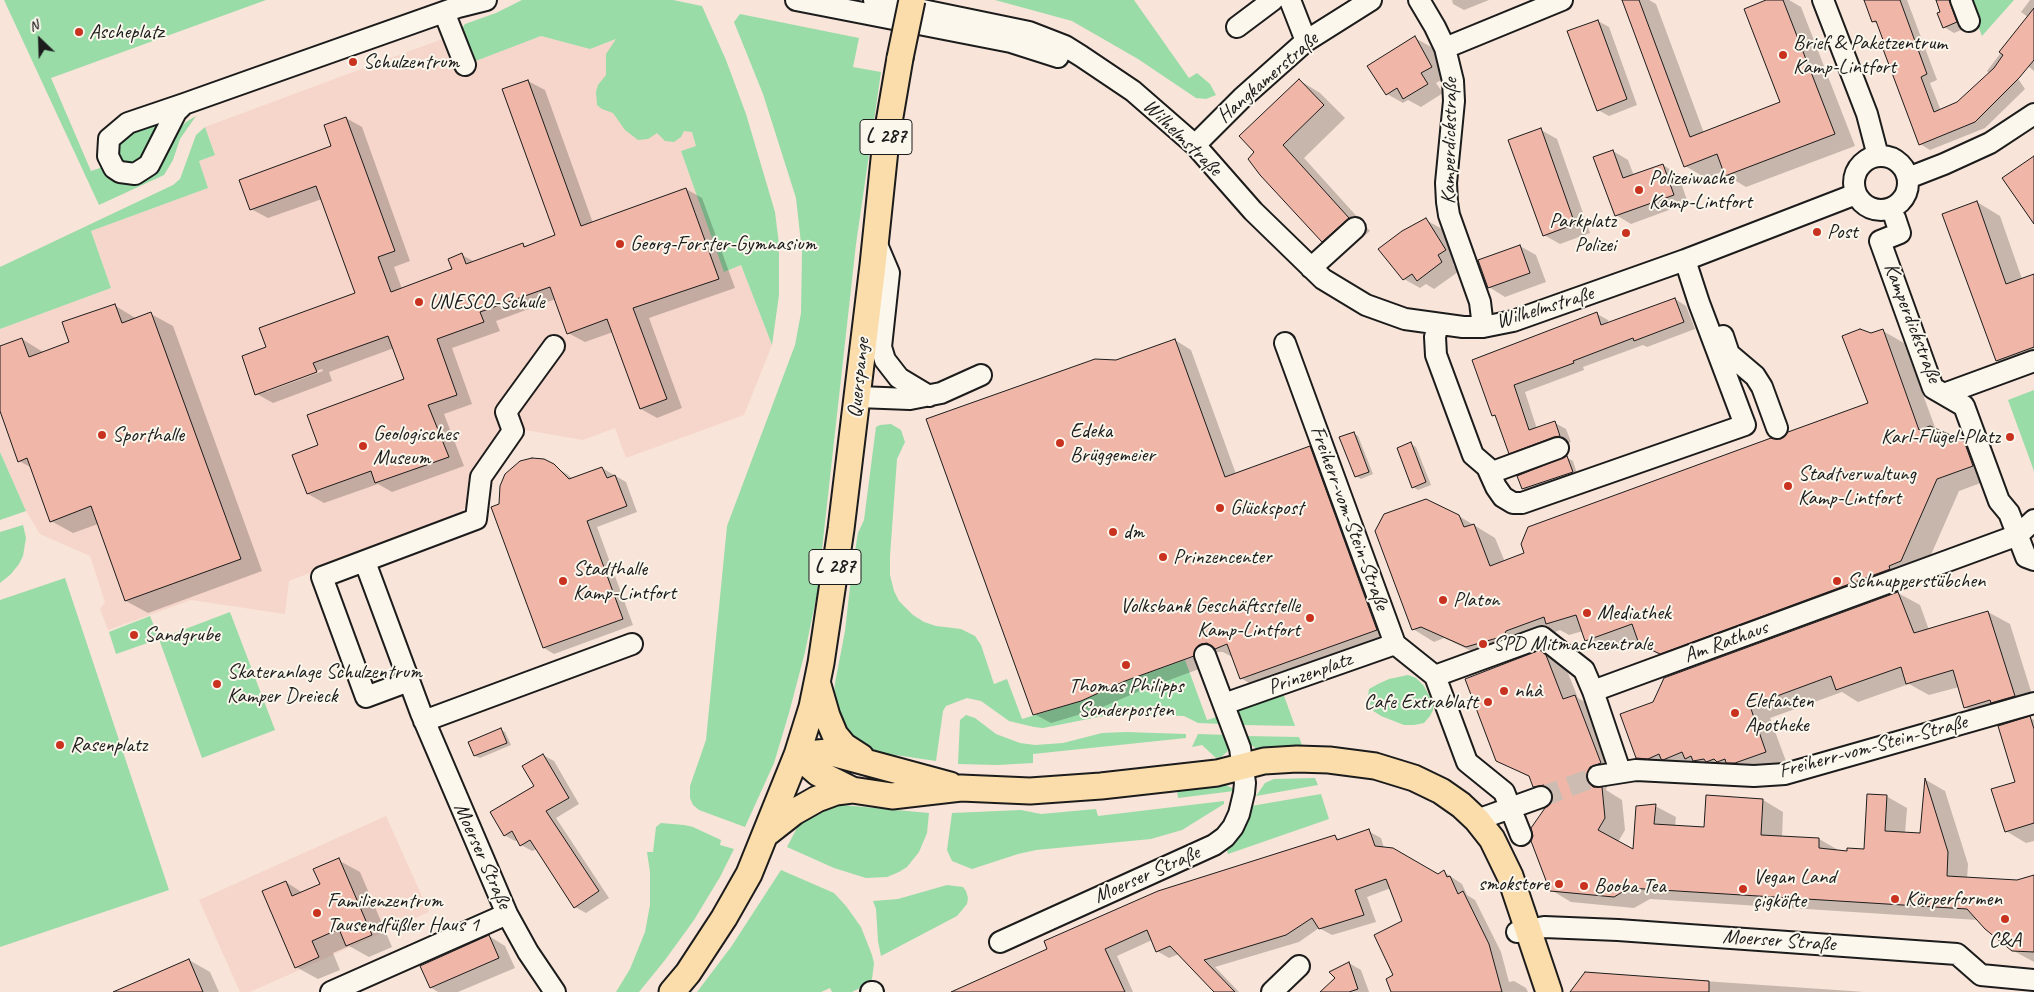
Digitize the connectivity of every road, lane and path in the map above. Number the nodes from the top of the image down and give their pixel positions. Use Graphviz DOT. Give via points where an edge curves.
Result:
graph roads {
  1 [pos="486,0"];
  2 [pos="796,0"];
  3 [pos="874,0"];
  4 [pos="912,0"];
  5 [pos="1272,0"];
  6 [pos="1290,0"];
  7 [pos="1371,0"];
  8 [pos="1419,0"];
  9 [pos="1562,0"];
  10 [pos="1823,0"];
  11 [pos="1961,0"];
  12 [pos="444,12"];
  13 [pos="1969,21"];
  14 [pos="1237,27"];
  15 [pos="1306,41"];
  16 [pos="1445,48"];
  17 [pos="465,65"];
  18 [pos="1101,70"];
  19 [pos="184,104"];
  20 [pos="2034,114"];
  21 [pos="1194,145"];
  22 [pos="1878,156"];
  23 [pos="1908,178"];
  24 [pos="1856,194"];
  25 [pos="1895,218"];
  26 [pos="1355,228"];
  27 [pos="875,240"];
  28 [pos="1690,258"];
  29 [pos="1311,268"];
  30 [pos="1438,324"];
  31 [pos="1483,326"];
  32 [pos="1285,343"];
  33 [pos="554,346"];
  34 [pos="2034,361"];
  35 [pos="981,376"];
  36 [pos="1944,394"];
  37 [pos="928,396"];
  38 [pos="858,397"];
  39 [pos="1777,428"];
  40 [pos="1558,448"];
  41 [pos="1490,472"];
  42 [pos="2034,520"];
  43 [pos="2018,535"];
  44 [pos="2034,560"];
  45 [pos="365,562"];
  46 [pos="632,644"];
  47 [pos="1395,644"];
  48 [pos="1205,655"];
  49 [pos="1434,676"];
  50 [pos="409,681"];
  51 [pos="818,683"];
  52 [pos="1592,691"];
  53 [pos="2034,703"];
  54 [pos="1224,704"];
  55 [pos="423,717"];
  56 [pos="797,755"];
  57 [pos="869,762"];
  58 [pos="1243,768"];
  59 [pos="1620,771"];
  60 [pos="1598,776"];
  61 [pos="962,788"];
  62 [pos="852,790"];
  63 [pos="1541,797"];
  64 [pos="1511,809"];
  65 [pos="1469,820"];
  66 [pos="766,834"];
  67 [pos="1521,835"];
  68 [pos="508,914"];
  69 [pos="1523,931"];
  70 [pos="1000,942"];
  71 [pos="1299,966"];
  72 [pos="2034,980"];
  73 [pos="331,992"];
  74 [pos="555,992"];
  75 [pos="672,992"];
  76 [pos="1272,992"];
  77 [pos="1536,992"];
  78 [pos="1549,992"];
  1 -- 12 [label="street"];
  2 -- 18 [label="street, Wilhelmstraße" via="1011,42"];
  3 -- 18 [label="street, Wilhelmstraße" via="1029,32 1065,46"];
  4 -- 27 [label="main road, Querspange / L 287, bridge" via="886,140"];
  5 -- 14 [label="street"];
  6 -- 15 [label="street"];
  7 -- 15 [label="street, Hangkamerstraße"];
  8 -- 16 [label="street"];
  9 -- 16 [label="street, Kamperdickstraße"];
  10 -- 22 [label="street" via="1867,114"];
  11 -- 13 [label="street"];
  12 -- 17 [label="street"];
  12 -- 19 [label="street"];
  15 -- 21 [label="street, Hangkamerstraße"];
  16 -- 31 [label="street, Kamperdickstraße" via="1452,73 1454,101 1447,202 1480,302"];
  18 -- 21 [label="street, Wilhelmstraße" via="1133,91"];
  20 -- 23 [label="street" via="1990,143"];
  21 -- 29 [label="street, Wilhelmstraße" via="1253,211"];
  22 -- 23 [label="street" via="1896,160"];
  22 -- 24 [label="street" via="1865,161 1857,169 1854,180"];
  23 -- 24 [label="street" via="1902,201 1895,207 1885,210 1870,208"];
  24 -- 28 [label="street, Wilhelmstraße"];
  25 -- 36 [label="street, Kamperdickstraße" via="1900,233 1880,241 1933,388"];
  26 -- 29 [label="street"];
  27 -- 37 [label="street" via="889,273 882,347 885,360 899,378"];
  27 -- 38 [label="main road, Querspange / L 287"];
  28 -- 31 [label="street, Wilhelmstraße" via="1538,314"];
  28 -- 39 [label="street" via="1729,354 1755,376"];
  28 -- 41 [label="street" via="1699,303 1745,425 1522,503 1513,503 1504,497"];
  29 -- 30 [label="street, Wilhelmstraße" via="1366,305 1405,319"];
  30 -- 31 [label="street, Wilhelmstraße"];
  30 -- 41 [label="street" via="1436,355 1473,455"];
  32 -- 47 [label="street, Freiherr-vom-Stein-Straße"];
  33 -- 45 [label="street" via="506,412 513,431 481,477 476,519"];
  34 -- 36 [label="street"];
  35 -- 37 [label="street"];
  36 -- 43 [label="street, Kamperdickstraße" via="1964,406 1999,501 2009,513"];
  37 -- 38 [label="street" via="910,399"];
  38 -- 51 [label="main road, Querspange / L 287"];
  40 -- 41 [label="street"];
  42 -- 43 [label="street, Am Rathaus"];
  43 -- 44 [label="street, Kamperdickstraße" via="2026,557"];
  43 -- 52 [label="street, Am Rathaus"];
  45 -- 50 [label="street, Moerser Straße"];
  45 -- 50 [label="street" via="322,577 366,697"];
  46 -- 55 [label="street"];
  47 -- 49 [label="street"];
  47 -- 54 [label="street, Prinzenplatz"];
  48 -- 54 [label="street, Moerser Straße"];
  49 -- 52 [label="street" via="1542,637 1584,670"];
  49 -- 64 [label="street" via="1467,762 1504,792"];
  50 -- 55 [label="street, Moerser Straße"];
  51 -- 56 [label="main road, Querspange / L 287"];
  51 -- 57 [label="main road" via="835,735 844,746"];
  52 -- 59 [label="street"];
  53 -- 59 [label="street, Freiherr-vom-Stein-Straße" via="1785,774 1754,776"];
  54 -- 58 [label="street, Moerser Straße" via="1240,748"];
  55 -- 68 [label="street, Moerser Straße"];
  56 -- 57 [label="main road" via="828,752"];
  56 -- 62 [label="main road" via="818,773"];
  56 -- 66 [label="main road, L 287"];
  57 -- 61 [label="main road"];
  58 -- 61 [label="main road" via="1101,786 1030,790"];
  58 -- 65 [label="main road" via="1264,761 1296,760 1375,766 1414,778 1441,791 1461,805"];
  58 -- 70 [label="street, Moerser Straße" via="1244,793 1239,814 1225,837"];
  59 -- 60 [label="street, Freiherr-vom-Stein-Straße"];
  61 -- 62 [label="main road" via="892,796"];
  62 -- 66 [label="main road" via="817,799"];
  63 -- 64 [label="street"];
  64 -- 65 [label="street"];
  64 -- 67 [label="street"];
  65 -- 69 [label="main road" via="1492,839 1503,858"];
  66 -- 75 [label="main road, L 287" via="749,874 724,918"];
  68 -- 73 [label="street"];
  68 -- 74 [label="street, Moerser Straße"];
  69 -- 72 [label="street, Moerser Straße" via="1544,927 1618,930 1957,954 1981,975"];
  69 -- 77 [label="main road"];
  69 -- 78 [label="main road"];
  71 -- 76 [label="street"];
}
